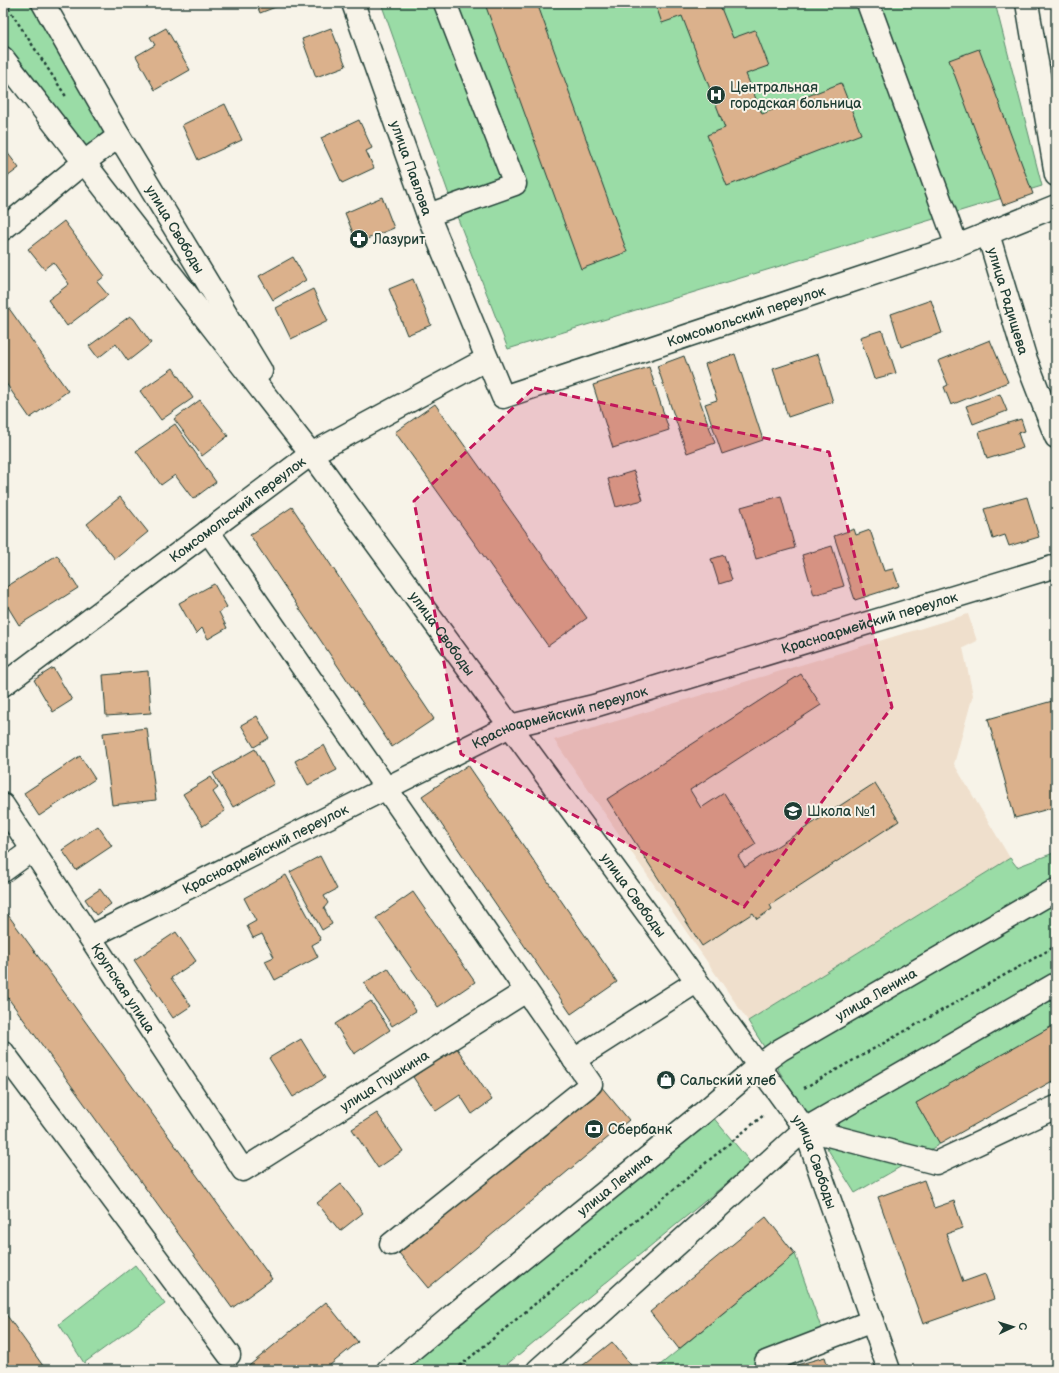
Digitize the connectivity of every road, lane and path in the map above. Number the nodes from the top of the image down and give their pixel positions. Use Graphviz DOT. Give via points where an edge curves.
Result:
graph roads {
  1 [pos="5,3"];
  2 [pos="43,3"];
  3 [pos="352,3"];
  4 [pos="445,3"];
  5 [pos="868,3"];
  6 [pos="1027,3"];
  7 [pos="3,58"];
  8 [pos="70,103"];
  9 [pos="120,136"];
  10 [pos="84,163"];
  11 [pos="1056,175"];
  12 [pos="1056,206"];
  13 [pos="428,215"];
  14 [pos="3,229"];
  15 [pos="988,234"];
  16 [pos="957,246"];
  17 [pos="487,359"];
  18 [pos="504,397"];
  19 [pos="1056,437"];
  20 [pos="311,454"];
  21 [pos="208,532"];
  22 [pos="1056,566"];
  23 [pos="3,685"];
  24 [pos="510,726"];
  25 [pos="386,788"];
  26 [pos="3,805"];
  27 [pos="32,850"];
  28 [pos="3,871"];
  29 [pos="1056,890"];
  30 [pos="90,937"];
  31 [pos="1056,946"];
  32 [pos="696,982"];
  33 [pos="1056,984"];
  34 [pos="526,991"];
  35 [pos="3,1052"];
  36 [pos="574,1060"];
  37 [pos="758,1066"];
  38 [pos="783,1100"];
  39 [pos="1056,1107"];
  40 [pos="805,1129"];
  41 [pos="243,1170"];
  42 [pos="391,1244"];
  43 [pos="872,1321"];
  44 [pos="229,1355"];
  45 [pos="388,1370"];
  46 [pos="455,1370"];
  47 [pos="538,1370"];
  48 [pos="768,1370"];
  49 [pos="889,1370"];
  1 -- 8 [label="path"];
  2 -- 9 [label="street, улица Свободы"];
  3 -- 13 [label="street, улица Павлова"];
  4 -- 13 [label="street" via="515,184"];
  5 -- 16 [label="street"];
  6 -- 11 [label="street"];
  7 -- 10 [label="street, улица Свободы"];
  9 -- 10 [label="street"];
  9 -- 20 [label="street, улица Свободы"];
  10 -- 14 [label="street"];
  10 -- 20 [label="street, улица Свободы"];
  12 -- 15 [label="street, улица Радищева"];
  13 -- 17 [label="street, улица Павлова"];
  15 -- 16 [label="street, Комсомольский переулок"];
  15 -- 19 [label="street, улица Радищева" via="1025,357"];
  16 -- 18 [label="street, Комсомольский переулок"];
  17 -- 18 [label="street, улица Павлова"];
  17 -- 20 [label="street, Комсомольский переулок"];
  20 -- 21 [label="street, Комсомольский переулок"];
  20 -- 24 [label="street, улица Свободы"];
  21 -- 23 [label="street, Комсомольский переулок"];
  21 -- 25 [label="street"];
  22 -- 24 [label="street, Красноармейский переулок" via="602,704"];
  24 -- 25 [label="street, Красноармейский переулок"];
  24 -- 32 [label="street, улица Свободы"];
  25 -- 30 [label="street, Красноармейский переулок"];
  25 -- 34 [label="street"];
  26 -- 27 [label="street, Крупская улица"];
  27 -- 28 [label="street"];
  27 -- 30 [label="street, Крупская улица"];
  29 -- 37 [label="street, улица Ленина" via="780,1050"];
  30 -- 41 [label="street, Крупская улица"];
  31 -- 38 [label="path"];
  32 -- 36 [label="street"];
  32 -- 37 [label="street, улица Свободы"];
  33 -- 40 [label="street"];
  34 -- 36 [label="street"];
  34 -- 41 [label="street, улица Пушкина"];
  35 -- 44 [label="street"];
  36 -- 42 [label="street" via="591,1084"];
  37 -- 38 [label="street, улица Свободы"];
  37 -- 45 [label="street, улица Ленина"];
  38 -- 40 [label="street, улица Свободы"];
  38 -- 46 [label="path"];
  39 -- 40 [label="street" via="936,1163"];
  40 -- 43 [label="street, улица Свободы"];
  40 -- 47 [label="street"];
  43 -- 48 [label="street" via="766,1362"];
  43 -- 49 [label="street, улица Свободы"];
}
